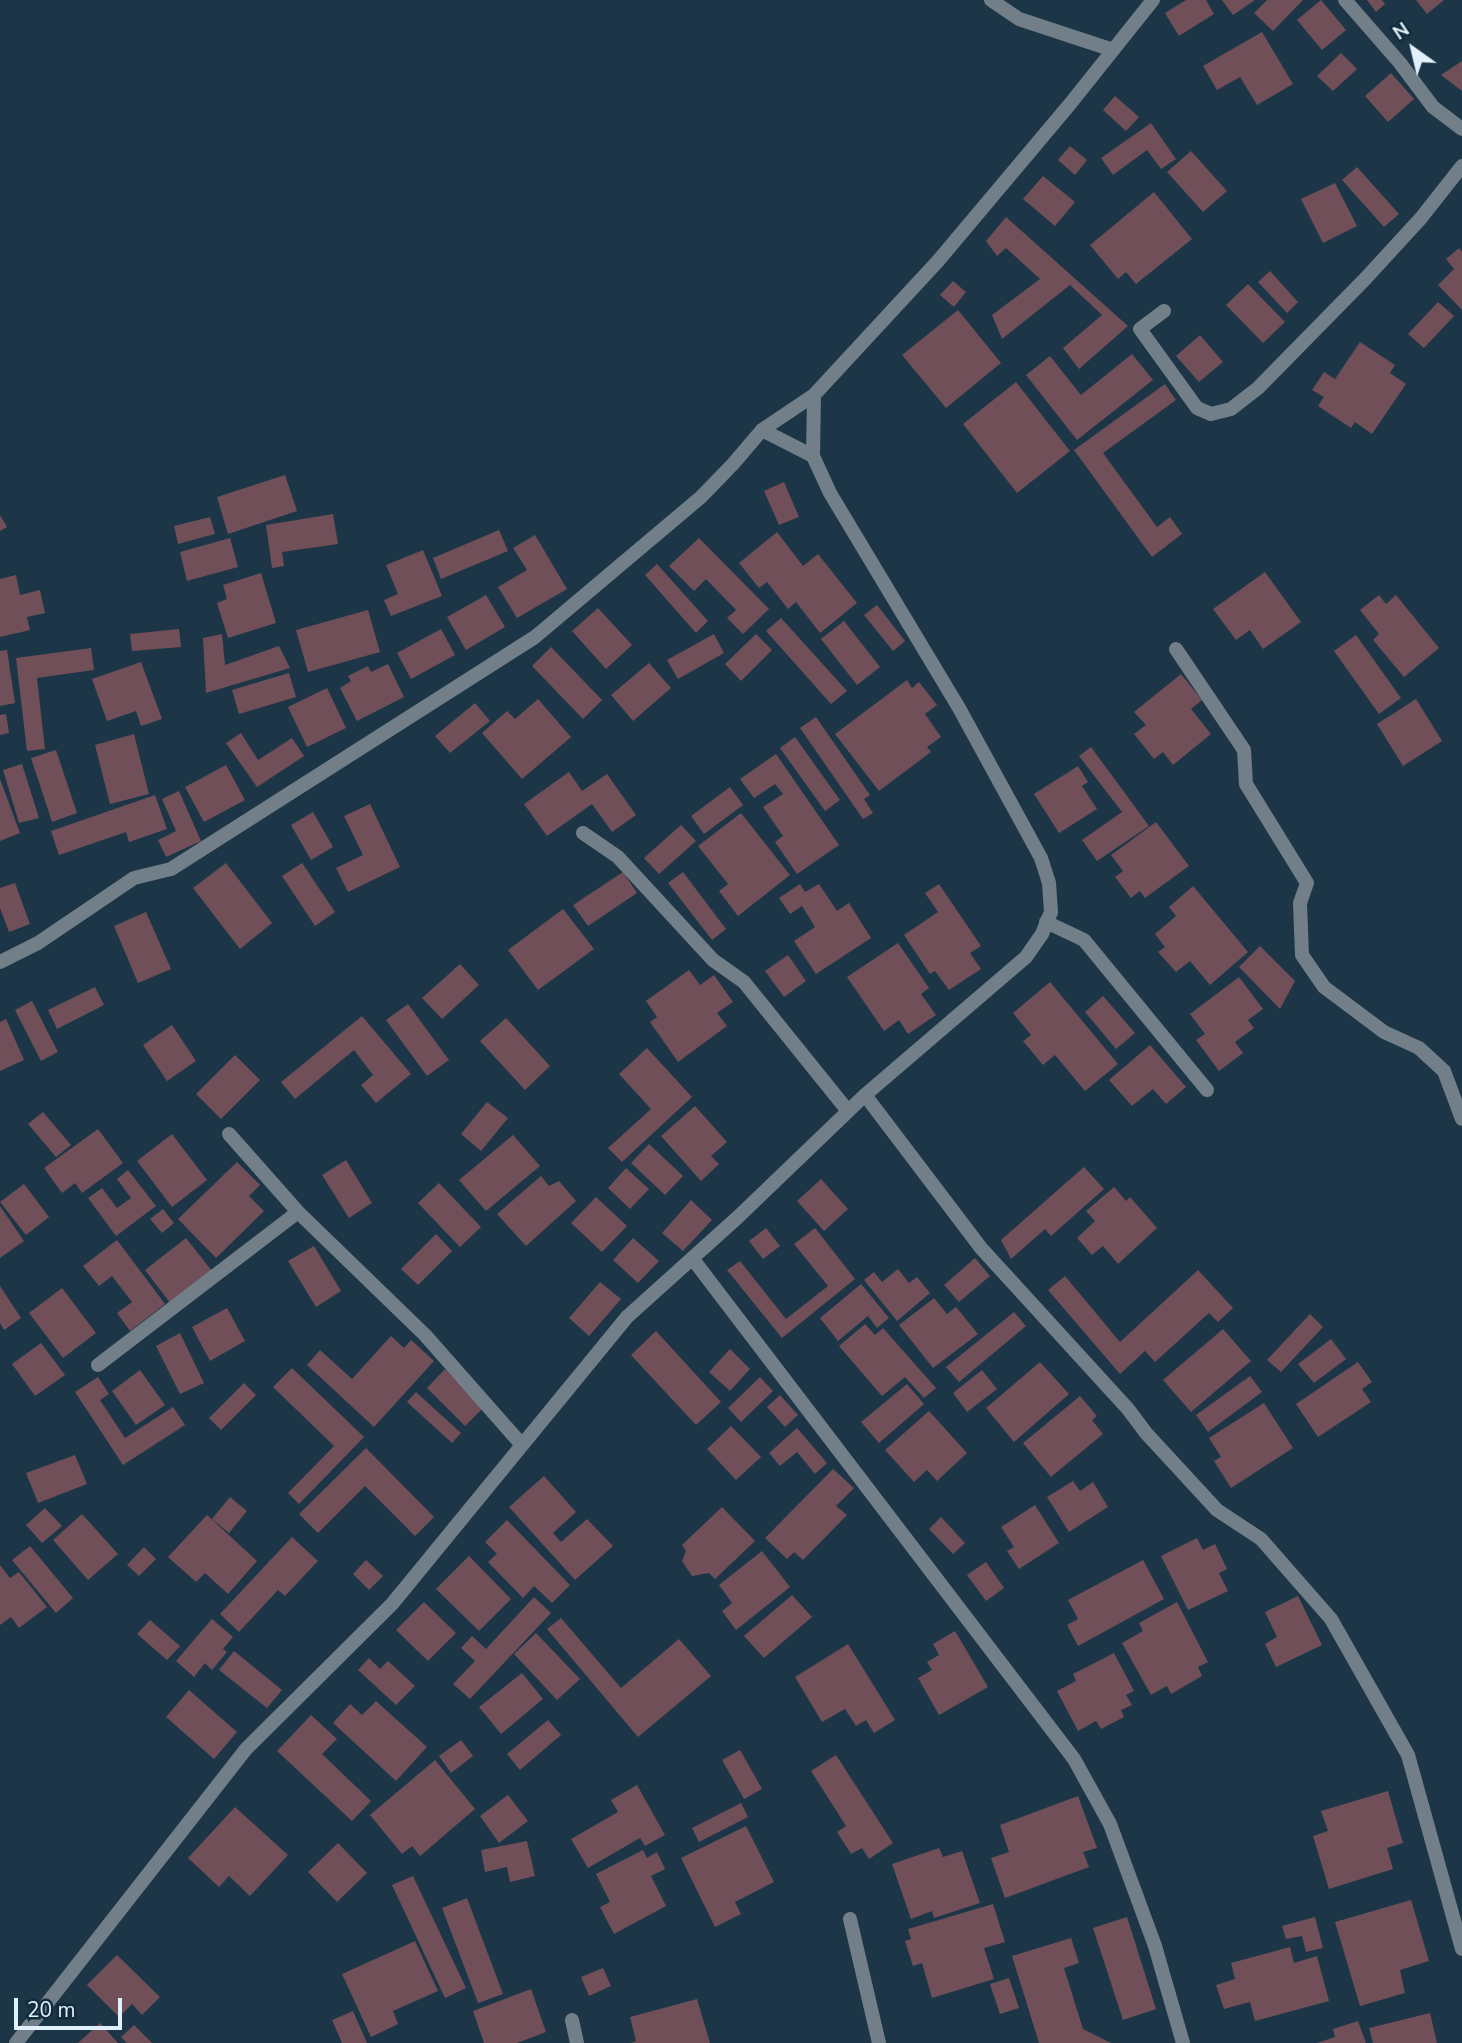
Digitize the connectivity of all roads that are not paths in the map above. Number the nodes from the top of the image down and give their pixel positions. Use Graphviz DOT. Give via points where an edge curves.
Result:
graph roads {
  1 [pos="991,0"];
  2 [pos="1153,0"];
  3 [pos="1345,0"];
  4 [pos="1113,50"];
  5 [pos="1462,129"];
  6 [pos="1462,166"];
  7 [pos="1164,311"];
  8 [pos="814,395"];
  9 [pos="762,430"];
  10 [pos="813,456"];
  11 [pos="1176,649"];
  12 [pos="583,834"];
  13 [pos="1046,922"];
  14 [pos="0,962"];
  15 [pos="1207,1090"];
  16 [pos="865,1095"];
  17 [pos="848,1111"];
  18 [pos="1462,1119"];
  19 [pos="229,1134"];
  20 [pos="298,1212"];
  21 [pos="691,1258"];
  22 [pos="99,1365"];
  23 [pos="522,1445"];
  24 [pos="850,1919"];
  25 [pos="1462,1949"];
  26 [pos="572,2020"];
  27 [pos="16,2043"];
  28 [pos="577,2043"];
  29 [pos="879,2043"];
  30 [pos="1183,2043"];
  1 -- 4 [label="street" via="1019,19"];
  2 -- 4 [label="street"];
  3 -- 5 [label="street" via="1433,107"];
  4 -- 8 [label="street" via="937,261"];
  6 -- 7 [label="street" via="1366,278 1258,388 1231,409 1211,414 1197,408 1140,330"];
  8 -- 9 [label="street"];
  8 -- 10 [label="street"];
  9 -- 10 [label="street"];
  9 -- 14 [label="street" via="701,497 535,637 171,869 134,877 38,943"];
  10 -- 13 [label="street" via="1041,858 1049,883 1051,912"];
  11 -- 18 [label="street" via="1244,750 1246,785 1307,883 1300,903 1302,955 1324,986 1384,1032 1419,1048 1444,1071"];
  12 -- 17 [label="street" via="618,857 713,960 744,982"];
  13 -- 15 [label="street" via="1084,940"];
  13 -- 16 [label="street" via="1026,957"];
  16 -- 17 [label="street"];
  16 -- 25 [label="street" via="981,1248 1217,1510 1261,1539 1331,1619 1408,1755"];
  17 -- 21 [label="street"];
  19 -- 20 [label="street"];
  20 -- 22 [label="street"];
  20 -- 23 [label="street" via="425,1335"];
  21 -- 23 [label="street" via="627,1317"];
  21 -- 30 [label="street" via="1074,1759 1110,1824 1155,1946"];
  23 -- 27 [label="street" via="393,1604 246,1749"];
  24 -- 29 [label="street"];
  26 -- 28 [label="street"];
}
